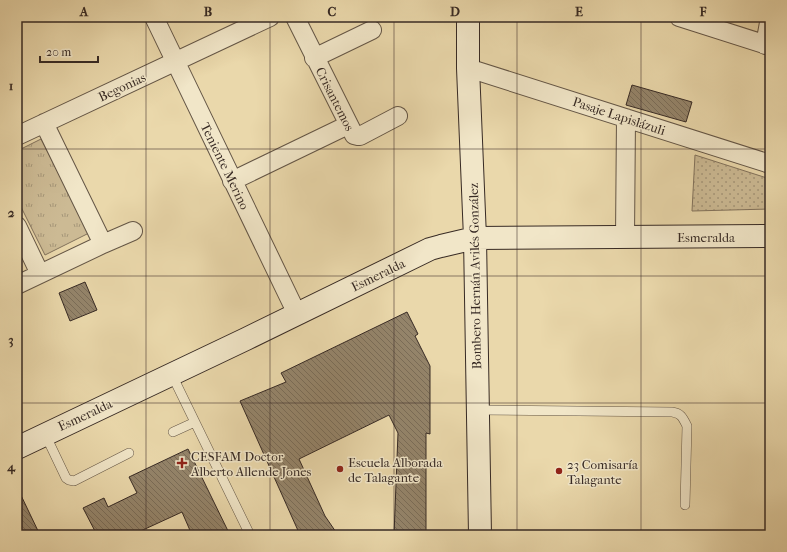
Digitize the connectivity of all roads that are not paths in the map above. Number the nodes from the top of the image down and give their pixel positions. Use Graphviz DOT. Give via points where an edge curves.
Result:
graph roads {
  1 [pos="154,17"];
  2 [pos="270,17"];
  3 [pos="295,17"];
  4 [pos="468,17"];
  5 [pos="679,17"];
  6 [pos="770,17"];
  7 [pos="372,30"];
  8 [pos="768,46"];
  9 [pos="314,58"];
  10 [pos="175,62"];
  11 [pos="468,68"];
  12 [pos="398,116"];
  13 [pos="626,118"];
  14 [pos="44,123"];
  15 [pos="348,125"];
  16 [pos="17,136"];
  17 [pos="770,164"];
  18 [pos="232,180"];
  19 [pos="17,226"];
  20 [pos="133,231"];
  21 [pos="770,236"];
  22 [pos="625,237"];
  23 [pos="475,238"];
  24 [pos="103,244"];
  25 [pos="40,274"];
  26 [pos="17,285"];
  27 [pos="297,314"];
  28 [pos="172,374"];
  29 [pos="478,410"];
  30 [pos="195,422"];
  31 [pos="173,432"];
  32 [pos="45,434"];
  33 [pos="17,448"];
  34 [pos="129,453"];
  35 [pos="685,505"];
  36 [pos="250,535"];
  37 [pos="480,535"];
  1 -- 10 [label="street, Teniente Merino"];
  2 -- 10 [label="street, Begonias"];
  3 -- 9 [label="street, Crisantemos"];
  4 -- 11 [label="street, Bombero Hernán Avilés González"];
  5 -- 8 [label="street"];
  6 -- 8 [label="street"];
  7 -- 9 [label="street"];
  9 -- 15 [label="street, Crisantemos"];
  10 -- 14 [label="street, Begonias"];
  10 -- 18 [label="street, Teniente Merino"];
  11 -- 13 [label="street, Pasaje Lapislázuli"];
  11 -- 23 [label="street, Bombero Hernán Avilés González"];
  12 -- 15 [label="street, Crisantemos" via="358,136 352,134"];
  13 -- 17 [label="street, Pasaje Lapislázuli"];
  13 -- 22 [label="street"];
  14 -- 16 [label="street, Begonias"];
  14 -- 24 [label="street"];
  15 -- 18 [label="street"];
  18 -- 27 [label="street, Teniente Merino"];
  19 -- 25 [label="street"];
  20 -- 24 [label="street"];
  21 -- 22 [label="street, Esmeralda"];
  22 -- 23 [label="street, Esmeralda"];
  23 -- 27 [label="street, Esmeralda" via="430,250"];
  23 -- 29 [label="street, Bombero Hernán Avilés González"];
  24 -- 25 [label="street"];
  25 -- 26 [label="street"];
  27 -- 28 [label="street, Esmeralda"];
  28 -- 30 [label="lane"];
  28 -- 32 [label="street, Esmeralda"];
  29 -- 35 [label="lane" via="676,413 683,417 687,426"];
  29 -- 37 [label="street, Bombero Hernán Avilés González"];
  30 -- 31 [label="lane"];
  30 -- 36 [label="lane"];
  32 -- 33 [label="street, Esmeralda"];
  32 -- 34 [label="lane" via="69,480 74,481"];
}
